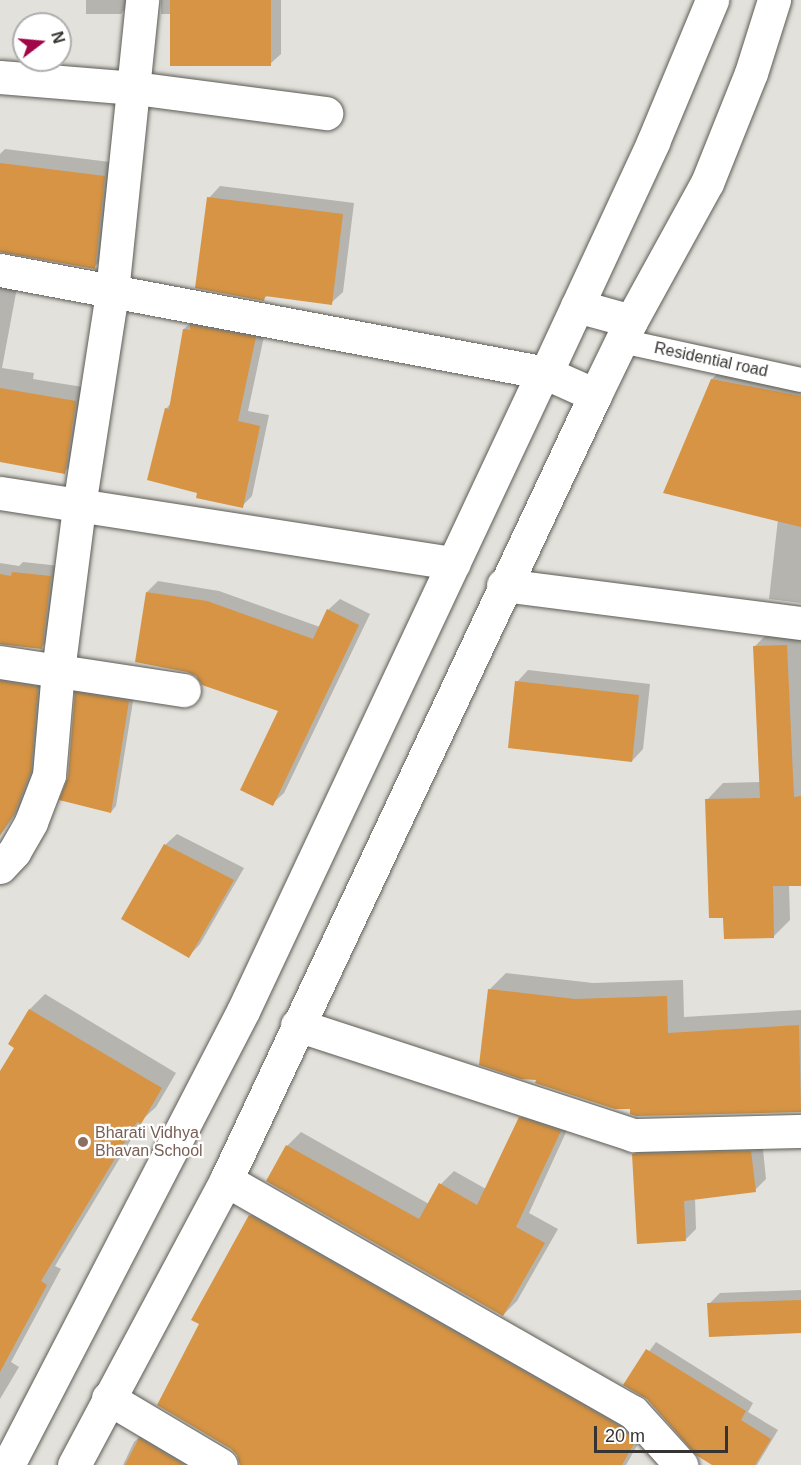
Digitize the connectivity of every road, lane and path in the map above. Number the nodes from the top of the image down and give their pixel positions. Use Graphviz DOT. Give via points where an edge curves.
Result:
graph roads {
  1 [pos="142,0"];
  2 [pos="712,0"];
  3 [pos="774,0"];
  4 [pos="0,77"];
  5 [pos="135,88"];
  6 [pos="326,113"];
  7 [pos="0,270"];
  8 [pos="112,292"];
  9 [pos="577,306"];
  10 [pos="627,331"];
  11 [pos="546,373"];
  12 [pos="801,380"];
  13 [pos="595,395"];
  14 [pos="0,493"];
  15 [pos="79,506"];
  16 [pos="454,563"];
  17 [pos="503,585"];
  18 [pos="801,623"];
  19 [pos="0,662"];
  20 [pos="58,671"];
  21 [pos="184,690"];
  22 [pos="0,867"];
  23 [pos="297,1025"];
  24 [pos="801,1131"];
  25 [pos="226,1180"];
  26 [pos="108,1398"];
  27 [pos="8,1465"];
  28 [pos="74,1465"];
  29 [pos="221,1465"];
  30 [pos="681,1465"];
  1 -- 5 [label="street"];
  2 -- 9 [label="street" via="653,142"];
  3 -- 10 [label="street" via="751,73 707,183"];
  4 -- 5 [label="street"];
  5 -- 6 [label="street"];
  5 -- 8 [label="street"];
  7 -- 8 [label="street"];
  8 -- 11 [label="street"];
  8 -- 15 [label="street"];
  9 -- 10 [label="street, Residential road"];
  9 -- 11 [label="street"];
  10 -- 12 [label="lane, Residential road"];
  10 -- 13 [label="street"];
  11 -- 13 [label="street"];
  11 -- 16 [label="street"];
  13 -- 17 [label="street"];
  14 -- 15 [label="street"];
  15 -- 16 [label="street"];
  15 -- 20 [label="street"];
  16 -- 27 [label="street" via="243,1011"];
  17 -- 18 [label="street"];
  17 -- 23 [label="street"];
  19 -- 20 [label="street"];
  20 -- 21 [label="street"];
  20 -- 22 [label="street" via="49,775 30,822 14,852"];
  23 -- 24 [label="street" via="633,1134"];
  23 -- 25 [label="street"];
  25 -- 26 [label="street"];
  25 -- 30 [label="street" via="633,1412"];
  26 -- 28 [label="street"];
  26 -- 29 [label="street"];
}
